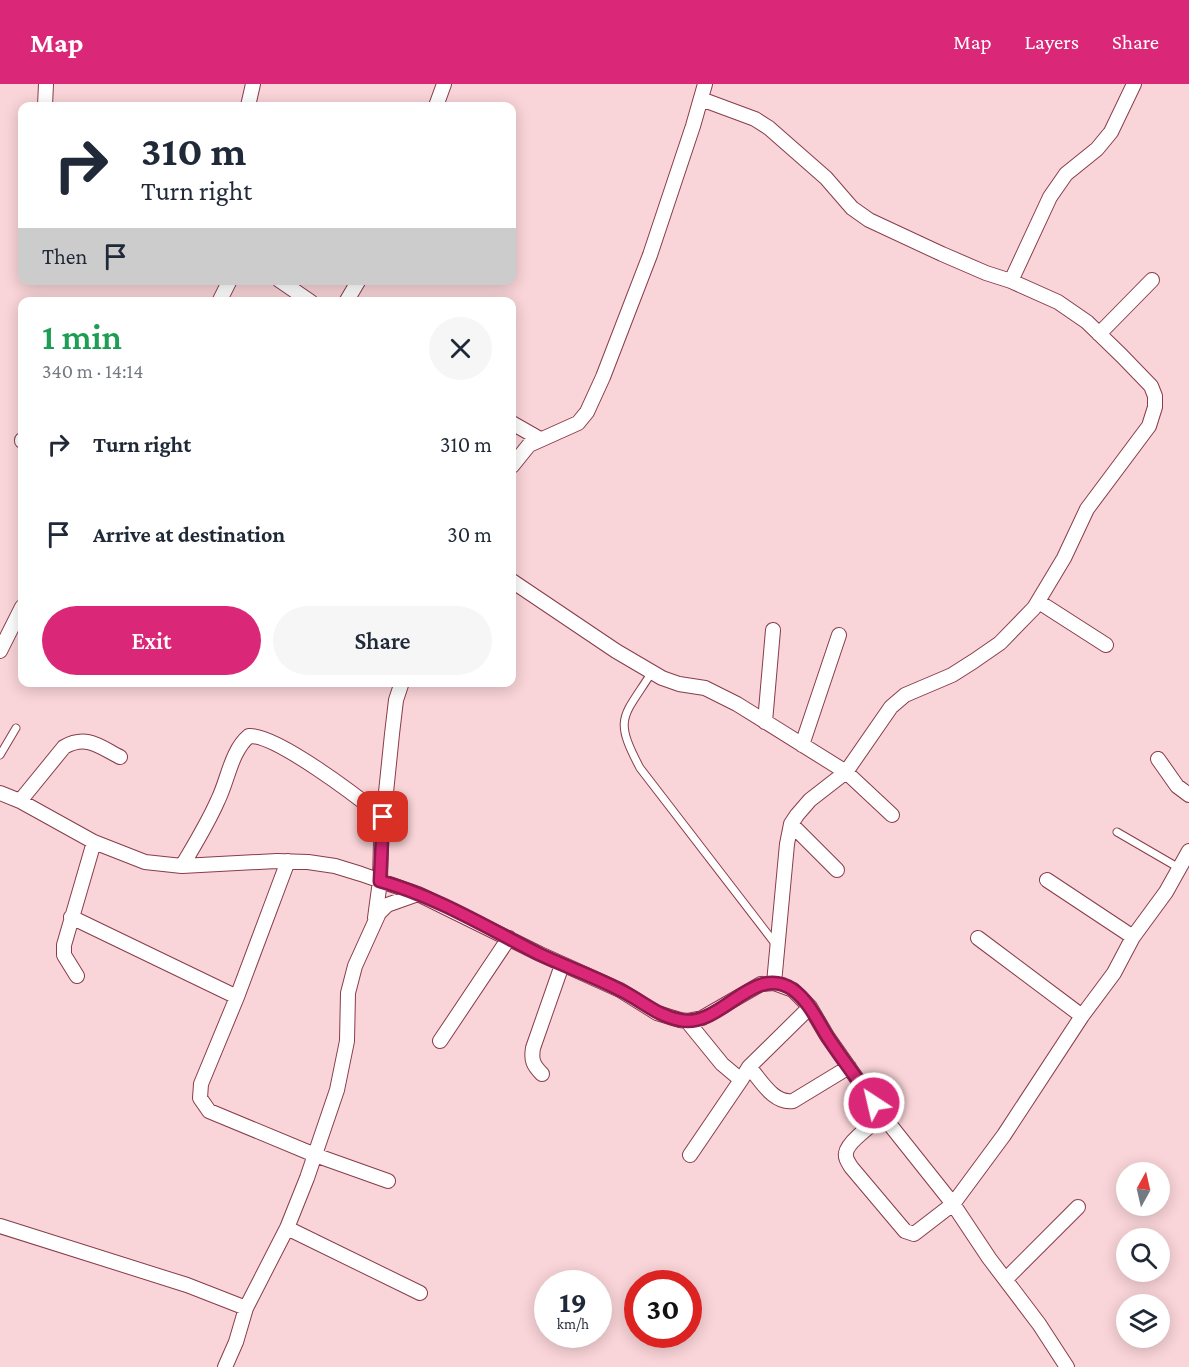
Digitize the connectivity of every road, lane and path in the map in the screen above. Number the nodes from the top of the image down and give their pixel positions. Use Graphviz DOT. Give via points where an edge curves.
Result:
graph roads {
  1 [pos="46,84"];
  2 [pos="253,84"];
  3 [pos="444,84"];
  4 [pos="705,84"];
  5 [pos="1134,84"];
  6 [pos="701,99"];
  7 [pos="45,102"];
  8 [pos="249,102"];
  9 [pos="437,102"];
  10 [pos="1152,280"];
  11 [pos="1011,281"];
  12 [pos="286,285"];
  13 [pos="304,297"];
  14 [pos="1099,334"];
  15 [pos="516,425"];
  16 [pos="540,439"];
  17 [pos="516,461"];
  18 [pos="516,584"];
  19 [pos="1039,602"];
  20 [pos="18,615"];
  21 [pos="773,630"];
  22 [pos="839,635"];
  23 [pos="1106,645"];
  24 [pos="0,651"];
  25 [pos="652,672"];
  26 [pos="401,687"];
  27 [pos="765,722"];
  28 [pos="16,728"];
  29 [pos="802,745"];
  30 [pos="0,755"];
  31 [pos="120,757"];
  32 [pos="1158,759"];
  33 [pos="846,772"];
  34 [pos="0,793"];
  35 [pos="1189,795"];
  36 [pos="20,801"];
  37 [pos="892,815"];
  38 [pos="383,817"];
  39 [pos="791,824"];
  40 [pos="1117,832"];
  41 [pos="94,842"];
  42 [pos="1189,851"];
  43 [pos="288,861"];
  44 [pos="182,866"];
  45 [pos="1179,868"];
  46 [pos="837,870"];
  47 [pos="1047,880"];
  48 [pos="380,881"];
  49 [pos="418,894"];
  50 [pos="71,917"];
  51 [pos="374,921"];
  52 [pos="1133,937"];
  53 [pos="509,938"];
  54 [pos="978,938"];
  55 [pos="777,946"];
  56 [pos="562,965"];
  57 [pos="77,976"];
  58 [pos="774,983"];
  59 [pos="237,997"];
  60 [pos="810,1007"];
  61 [pos="1082,1016"];
  62 [pos="687,1021"];
  63 [pos="440,1041"];
  64 [pos="749,1067"];
  65 [pos="849,1067"];
  66 [pos="542,1074"];
  67 [pos="741,1080"];
  68 [pos="883,1116"];
  69 [pos="315,1155"];
  70 [pos="690,1155"];
  71 [pos="388,1181"];
  72 [pos="953,1204"];
  73 [pos="1078,1207"];
  74 [pos="0,1226"];
  75 [pos="287,1228"];
  76 [pos="1006,1279"];
  77 [pos="420,1293"];
  78 [pos="246,1308"];
  79 [pos="225,1367"];
  80 [pos="1067,1367"];
  1 -- 7 [label="street"];
  2 -- 8 [label="street"];
  3 -- 9 [label="street"];
  4 -- 6 [label="street"];
  5 -- 11 [label="street" via="1111,132 1098,149 1066,174 1050,197"];
  6 -- 11 [label="street" via="769,128 869,220"];
  6 -- 16 [label="street" via="650,255 587,412 578,423"];
  10 -- 14 [label="street"];
  11 -- 14 [label="street" via="1058,302"];
  12 -- 13 [label="street"];
  14 -- 19 [label="street" via="1151,386 1155,407 1149,426 1087,509"];
  15 -- 16 [label="street"];
  16 -- 17 [label="street" via="529,445"];
  18 -- 25 [label="street"];
  19 -- 23 [label="street"];
  19 -- 33 [label="street" via="1000,642 974,661 905,695 891,707"];
  20 -- 24 [label="street"];
  21 -- 27 [label="street"];
  22 -- 29 [label="street"];
  25 -- 27 [label="street" via="679,684 705,688"];
  25 -- 55 [label="lane" via="624,716 622,728 627,744 640,768"];
  26 -- 38 [label="street" via="394,711"];
  27 -- 29 [label="street"];
  28 -- 30 [label="lane"];
  29 -- 33 [label="street"];
  31 -- 36 [label="street" via="89,741 73,742 64,747"];
  32 -- 35 [label="street" via="1177,786"];
  33 -- 37 [label="street"];
  33 -- 39 [label="street" via="810,800"];
  34 -- 36 [label="street"];
  36 -- 41 [label="street"];
  38 -- 44 [label="street" via="301,759 264,738 249,736 236,754 213,812"];
  38 -- 48 [label="street"];
  39 -- 46 [label="street"];
  39 -- 55 [label="street"];
  40 -- 45 [label="lane"];
  41 -- 44 [label="street" via="145,862"];
  41 -- 50 [label="street"];
  42 -- 45 [label="street"];
  43 -- 44 [label="street"];
  43 -- 48 [label="street" via="335,866"];
  43 -- 59 [label="street"];
  45 -- 52 [label="street"];
  47 -- 52 [label="street"];
  48 -- 49 [label="street"];
  48 -- 51 [label="street"];
  49 -- 51 [label="street" via="387,905"];
  49 -- 53 [label="street"];
  50 -- 57 [label="street" via="64,955"];
  50 -- 59 [label="street"];
  51 -- 69 [label="street" via="348,993 343,1066"];
  52 -- 61 [label="street"];
  53 -- 56 [label="street"];
  53 -- 63 [label="street"];
  54 -- 61 [label="street"];
  55 -- 58 [label="street"];
  56 -- 62 [label="street" via="620,990 657,1013"];
  56 -- 66 [label="street" via="533,1048 531,1059"];
  58 -- 60 [label="street" via="793,990"];
  58 -- 62 [label="street" via="761,984 702,1018"];
  59 -- 69 [label="street" via="201,1084 204,1106 209,1112"];
  60 -- 64 [label="street"];
  60 -- 65 [label="street"];
  61 -- 72 [label="street" via="1004,1135"];
  62 -- 67 [label="street" via="722,1064"];
  64 -- 65 [label="street" via="774,1095 786,1102"];
  64 -- 67 [label="street"];
  65 -- 68 [label="street"];
  67 -- 70 [label="street"];
  68 -- 72 [label="street"];
  68 -- 72 [label="street" via="850,1144 846,1158 851,1167 910,1233 919,1231"];
  69 -- 71 [label="street"];
  69 -- 75 [label="street"];
  72 -- 76 [label="street"];
  73 -- 76 [label="street"];
  74 -- 78 [label="street" via="187,1285"];
  75 -- 77 [label="street"];
  75 -- 78 [label="street"];
  76 -- 80 [label="street"];
  78 -- 79 [label="street"];
}
